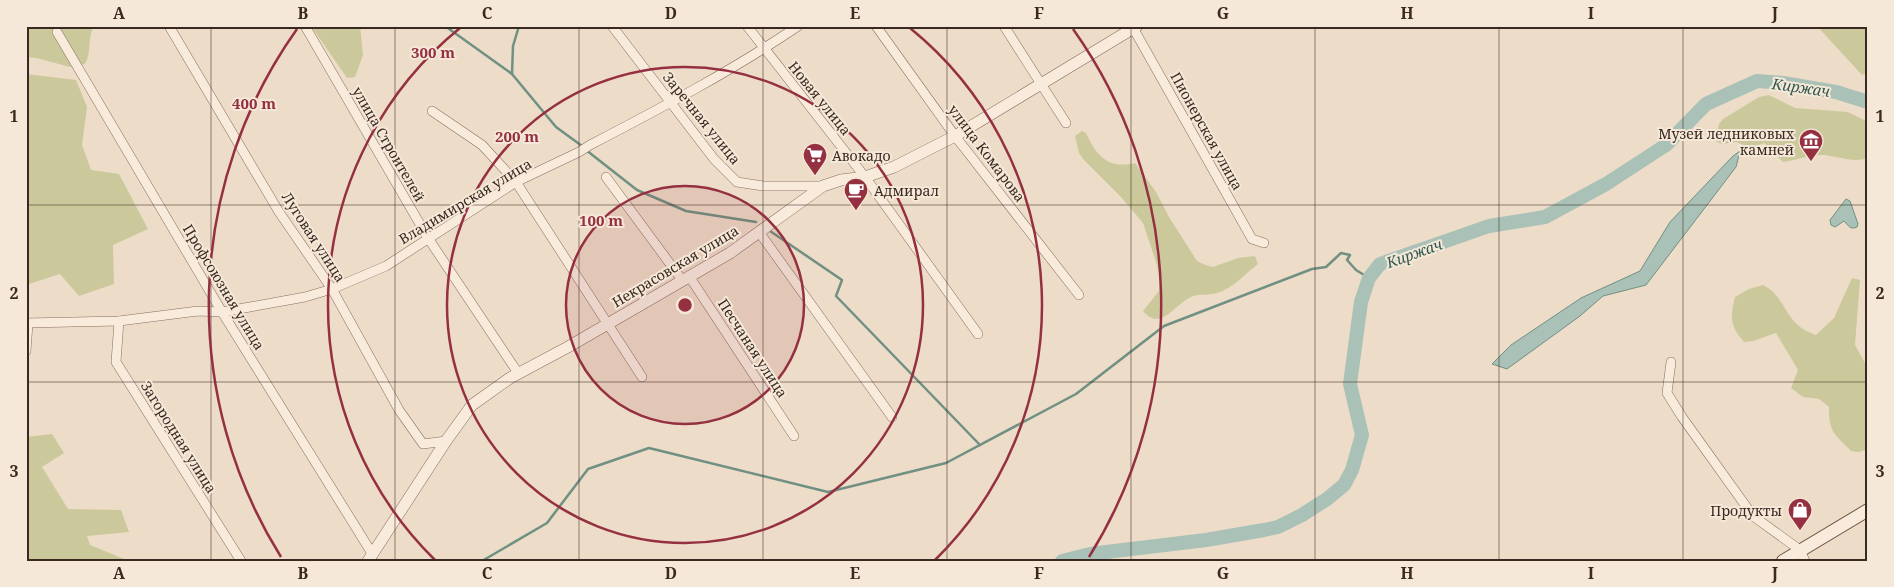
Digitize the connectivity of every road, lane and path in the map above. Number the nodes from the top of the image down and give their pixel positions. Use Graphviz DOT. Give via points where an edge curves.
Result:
graph roads {
  1 [pos="169,26"];
  2 [pos="305,26"];
  3 [pos="612,26"];
  4 [pos="746,26"];
  5 [pos="798,26"];
  6 [pos="876,26"];
  7 [pos="1004,26"];
  8 [pos="1134,27"];
  9 [pos="57,32"];
  10 [pos="764,50"];
  11 [pos="1040,84"];
  12 [pos="672,103"];
  13 [pos="432,111"];
  14 [pos="1066,123"];
  15 [pos="955,136"];
  16 [pos="606,177"];
  17 [pos="866,177"];
  18 [pos="516,182"];
  19 [pos="823,186"];
  20 [pos="759,232"];
  21 [pos="428,238"];
  22 [pos="1264,244"];
  23 [pos="685,278"];
  24 [pos="332,289"];
  25 [pos="1078,296"];
  26 [pos="222,312"];
  27 [pos="119,321"];
  28 [pos="27,324"];
  29 [pos="607,324"];
  30 [pos="978,334"];
  31 [pos="26,351"];
  32 [pos="1671,362"];
  33 [pos="518,373"];
  34 [pos="642,378"];
  35 [pos="892,417"];
  36 [pos="794,436"];
  37 [pos="446,441"];
  38 [pos="1868,510"];
  39 [pos="1803,555"];
  40 [pos="370,558"];
  41 [pos="241,561"];
  42 [pos="1783,561"];
  1 -- 24 [label="street, Луговая улица" via="280,212"];
  2 -- 21 [label="street, улица Строителей"];
  3 -- 12 [label="street, Заречная улица"];
  4 -- 10 [label="street, Новая улица"];
  5 -- 10 [label="street, Владимирская улица"];
  6 -- 15 [label="street, улица Комарова"];
  7 -- 11 [label="street"];
  8 -- 11 [label="street, Некрасовская улица"];
  8 -- 22 [label="street, Пионерская улица" via="1252,239"];
  9 -- 26 [label="street, Профсоюзная улица"];
  10 -- 12 [label="street, Владимирская улица"];
  10 -- 17 [label="street, Новая улица"];
  11 -- 14 [label="street"];
  11 -- 15 [label="street, Некрасовская улица"];
  12 -- 18 [label="street, Владимирская улица"];
  12 -- 19 [label="street, Заречная улица" via="714,159 737,182 763,186"];
  13 -- 18 [label="street" via="482,145"];
  15 -- 17 [label="street, Некрасовская улица" via="894,167"];
  15 -- 25 [label="street, улица Комарова"];
  16 -- 23 [label="street, Песчаная улица"];
  17 -- 19 [label="street, Некрасовская улица"];
  17 -- 30 [label="street, Новая улица"];
  18 -- 21 [label="street, Владимирская улица"];
  18 -- 29 [label="street"];
  19 -- 20 [label="street, Некрасовская улица"];
  20 -- 23 [label="street, Некрасовская улица" via="730,253"];
  20 -- 35 [label="street"];
  21 -- 24 [label="street, Владимирская улица" via="386,266"];
  21 -- 33 [label="street, улица Строителей"];
  23 -- 29 [label="street, Некрасовская улица"];
  23 -- 36 [label="street, Песчаная улица"];
  24 -- 26 [label="street, Владимирская улица"];
  24 -- 37 [label="street, Луговая улица" via="399,410 423,444"];
  26 -- 27 [label="street, Владимирская улица"];
  26 -- 40 [label="street, Профсоюзная улица"];
  27 -- 28 [label="street, Владимирская улица"];
  27 -- 41 [label="street, Загородная улица" via="116,362"];
  28 -- 31 [label="street"];
  29 -- 33 [label="street, Некрасовская улица"];
  29 -- 34 [label="street"];
  32 -- 39 [label="street" via="1667,393 1682,416 1752,516"];
  33 -- 37 [label="street, Некрасовская улица" via="472,405"];
  37 -- 40 [label="street, Некрасовская улица"];
  38 -- 39 [label="main road"];
  39 -- 42 [label="main road"];
}
